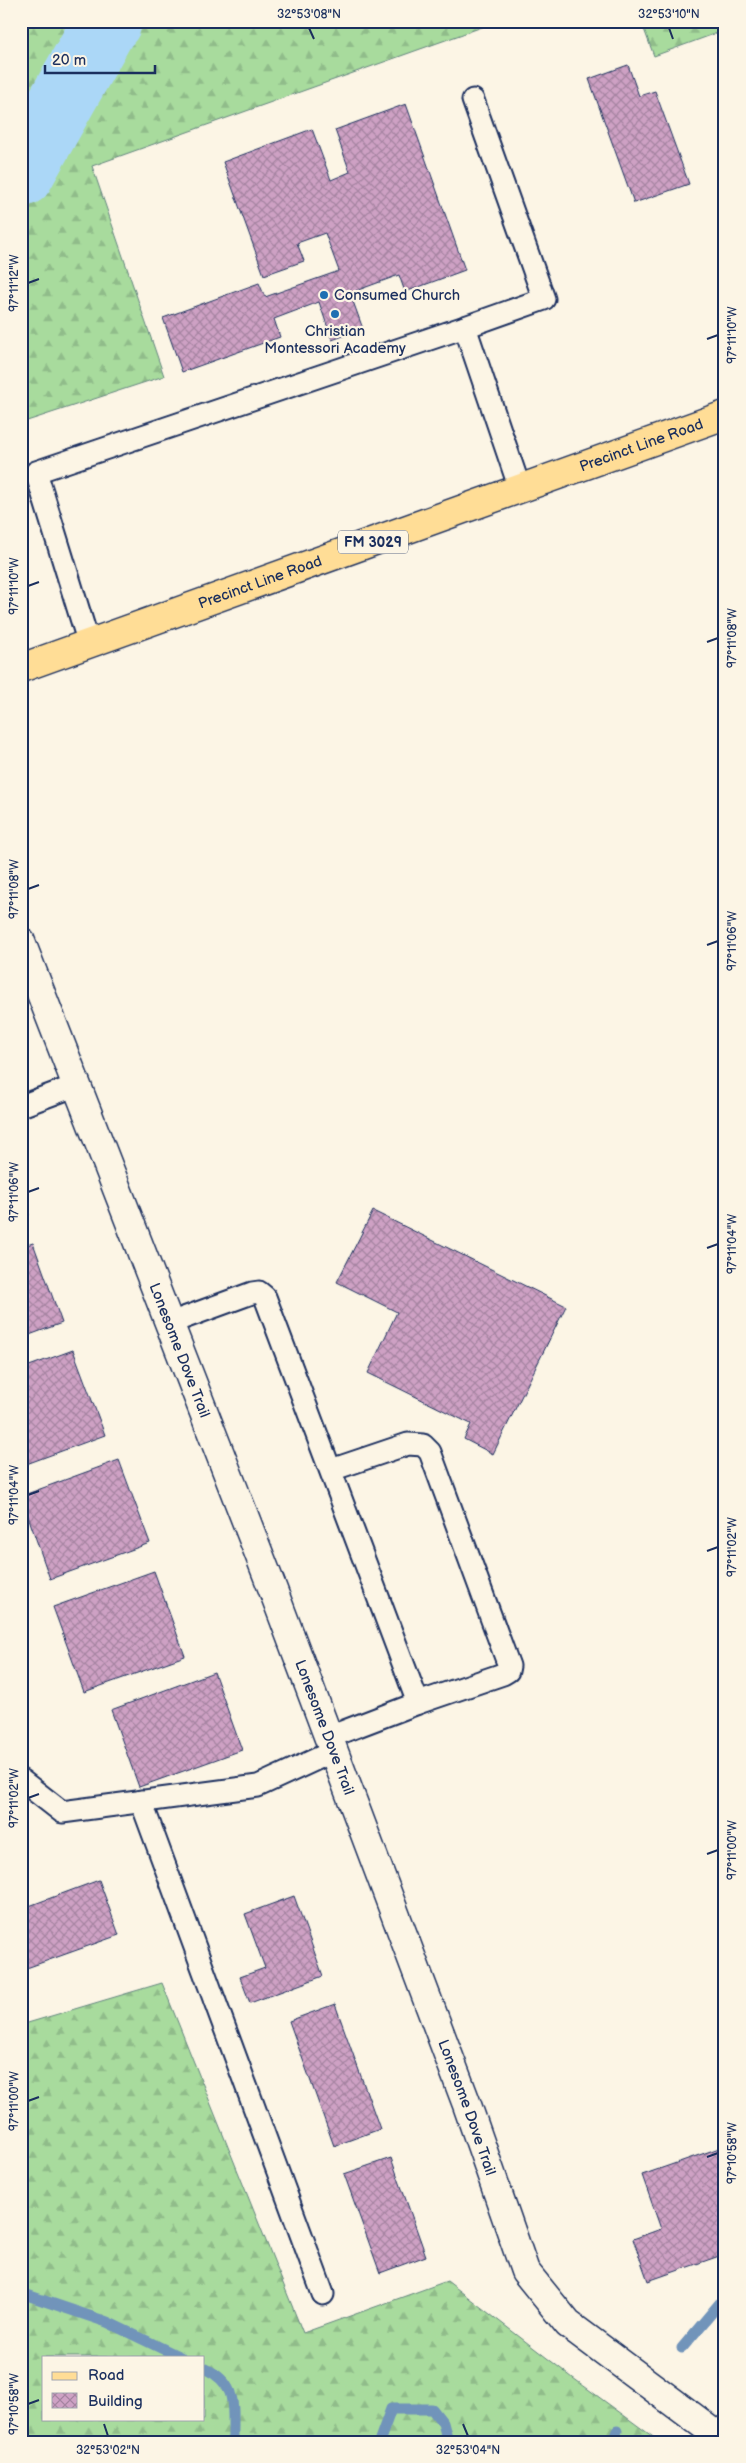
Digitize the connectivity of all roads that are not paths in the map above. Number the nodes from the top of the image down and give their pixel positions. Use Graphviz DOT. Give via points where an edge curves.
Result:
graph roads {
  1 [pos="473,100"];
  2 [pos="466,328"];
  3 [pos="725,415"];
  4 [pos="520,489"];
  5 [pos="89,644"];
  6 [pos="21,668"];
  7 [pos="21,942"];
  8 [pos="77,1085"];
  9 [pos="21,1106"];
  10 [pos="170,1323"];
  11 [pos="331,1470"];
  12 [pos="418,1703"];
  13 [pos="331,1744"];
  14 [pos="21,1780"];
  15 [pos="142,1802"];
  16 [pos="323,2294"];
  17 [pos="725,2441"];
  1 -- 2 [label="lane" via="544,299"];
  2 -- 4 [label="lane"];
  2 -- 5 [label="lane" via="36,472"];
  3 -- 4 [label="main road, Precinct Line Road / FM 3029"];
  4 -- 5 [label="main road, Precinct Line Road / FM 3029"];
  5 -- 6 [label="main road, Precinct Line Road / FM 3029"];
  7 -- 8 [label="street, Lonesome Dove Trail"];
  8 -- 9 [label="lane"];
  8 -- 10 [label="street, Lonesome Dove Trail"];
  10 -- 11 [label="lane" via="252,1293 259,1292 265,1296"];
  10 -- 13 [label="street, Lonesome Dove Trail"];
  11 -- 12 [label="lane"];
  11 -- 12 [label="lane" via="408,1444 423,1445 434,1461 509,1666 503,1674"];
  12 -- 13 [label="lane"];
  13 -- 15 [label="lane" via="258,1786"];
  13 -- 17 [label="street, Lonesome Dove Trail" via="466,2102 524,2271 568,2324"];
  14 -- 15 [label="lane" via="62,1812"];
  15 -- 16 [label="lane"];
}
